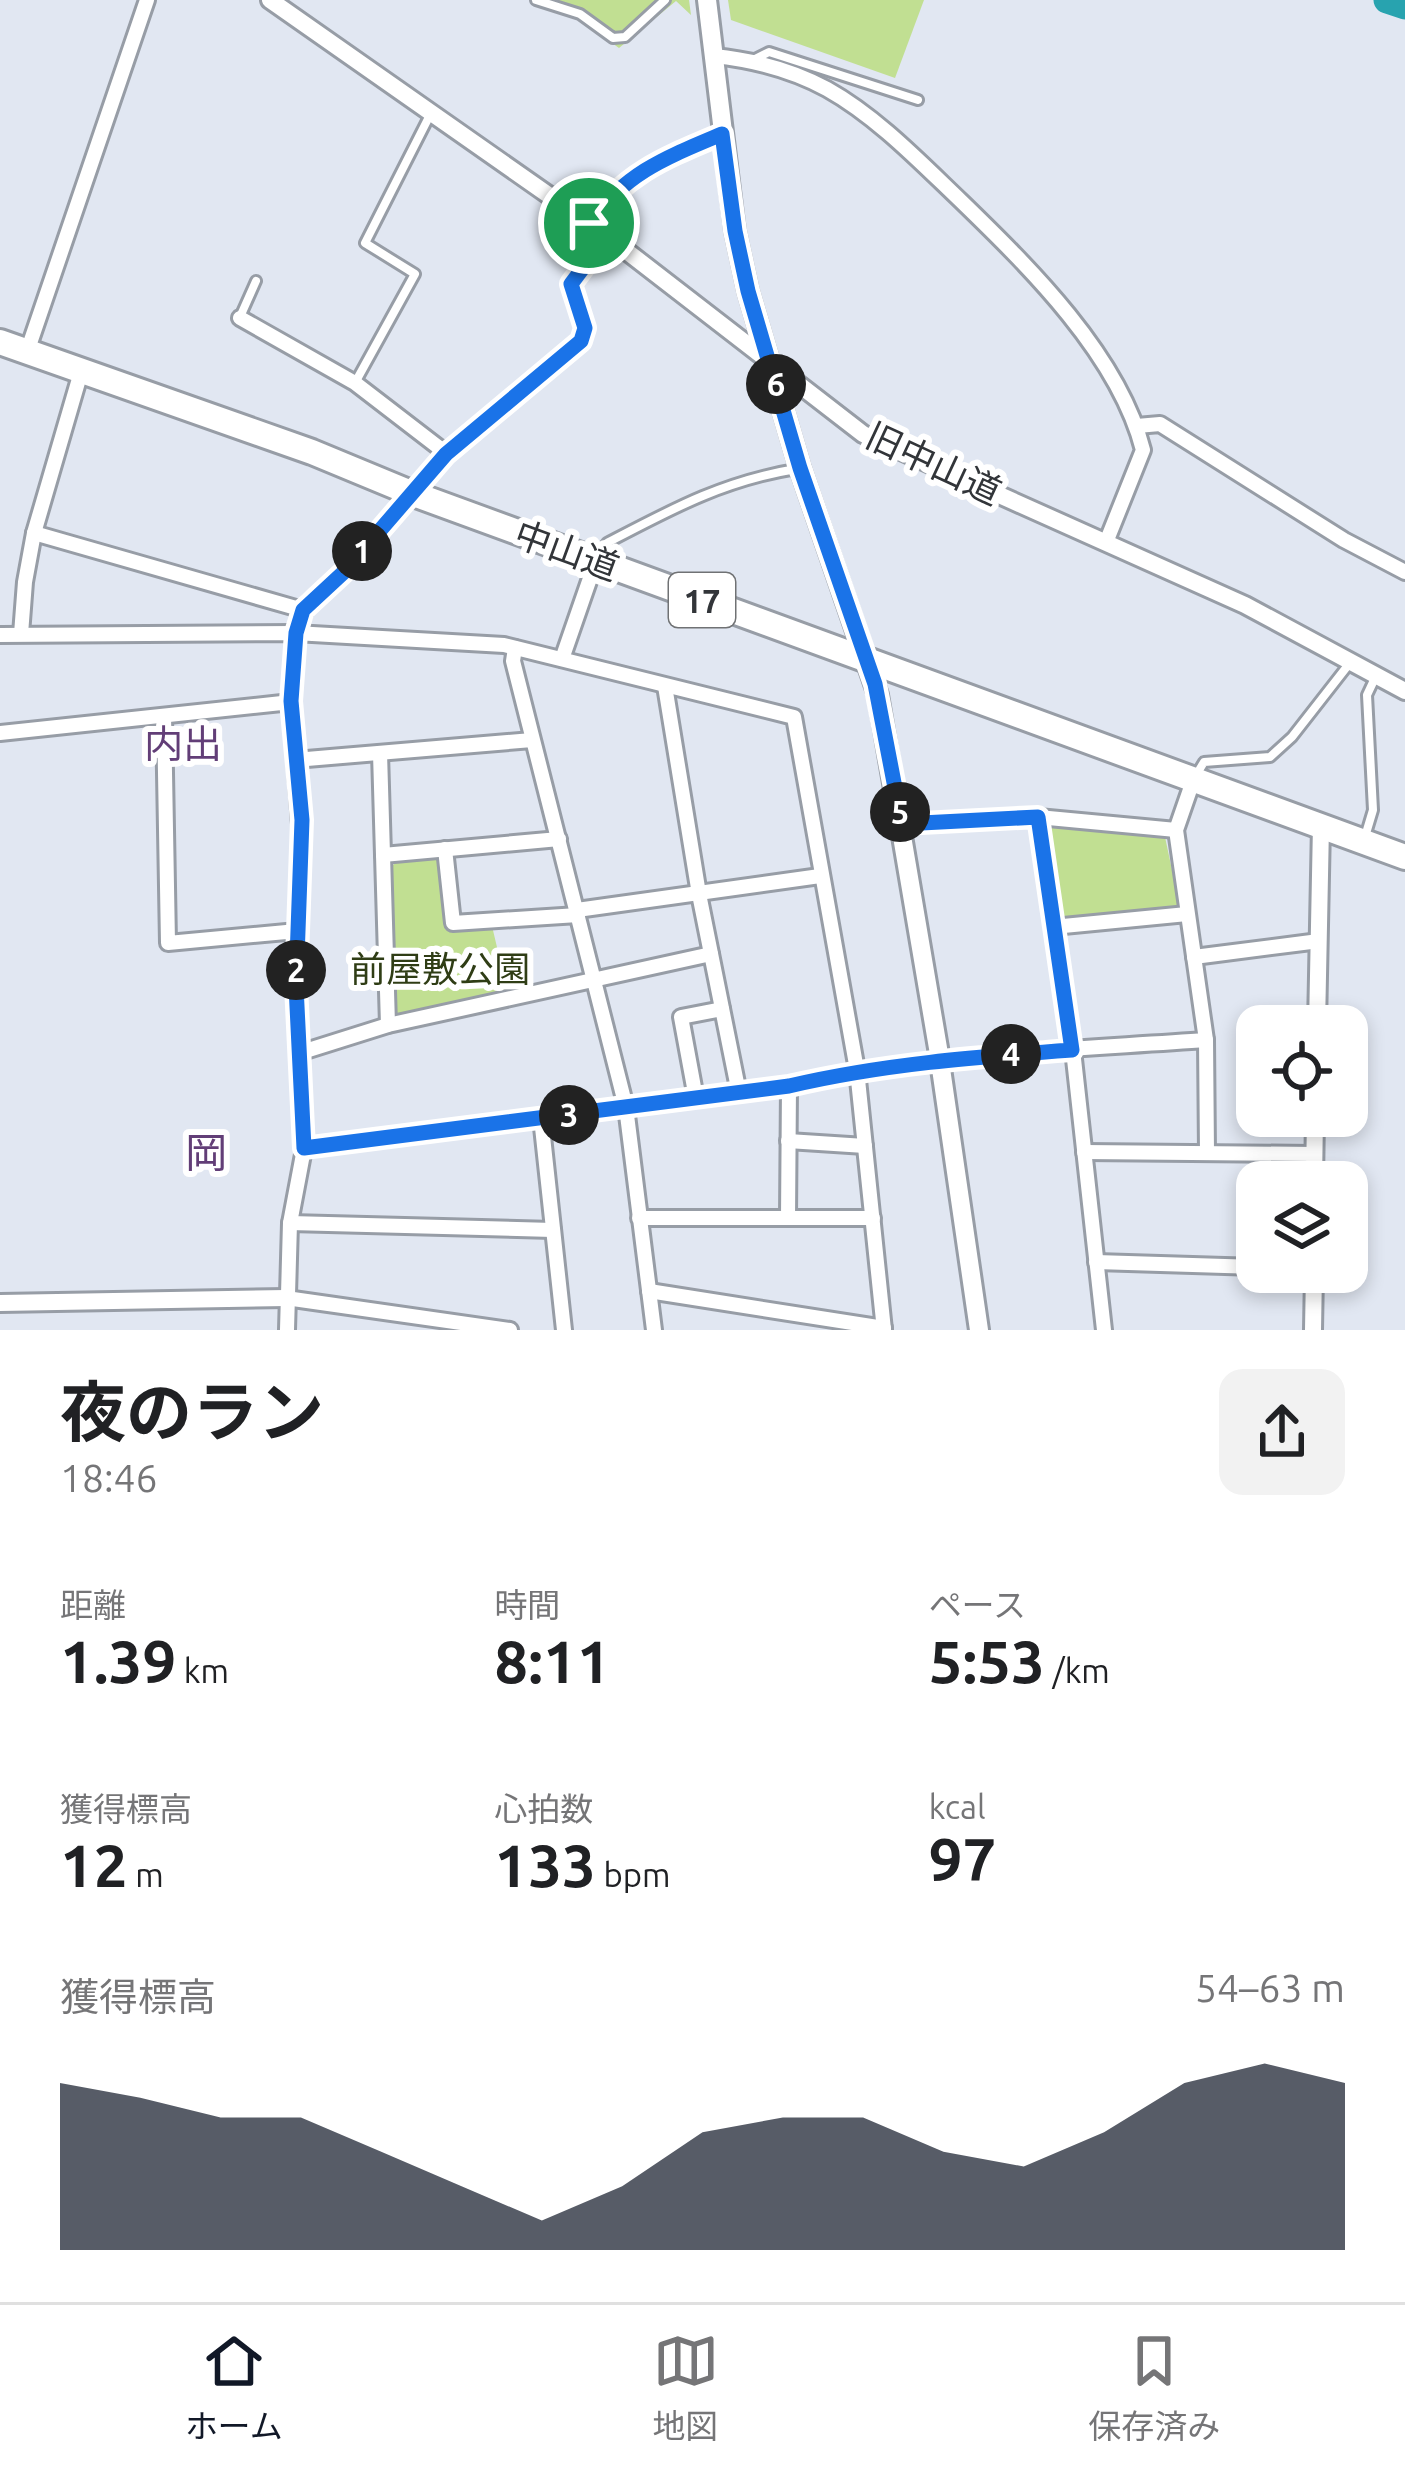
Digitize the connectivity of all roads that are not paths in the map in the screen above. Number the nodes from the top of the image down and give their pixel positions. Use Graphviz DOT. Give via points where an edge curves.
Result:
graph roads {
  1 [pos="147,0"];
  2 [pos="270,0"];
  3 [pos="536,0"];
  4 [pos="665,0"];
  5 [pos="707,0"];
  6 [pos="714,56"];
  7 [pos="752,61"];
  8 [pos="918,100"];
  9 [pos="432,112"];
  10 [pos="722,134"];
  11 [pos="589,223"];
  12 [pos="607,236"];
  13 [pos="256,281"];
  14 [pos="240,318"];
  15 [pos="0,342"];
  16 [pos="27,352"];
  17 [pos="770,365"];
  18 [pos="81,372"];
  19 [pos="355,383"];
  20 [pos="1137,426"];
  21 [pos="446,454"];
  22 [pos="800,468"];
  23 [pos="411,494"];
  24 [pos="34,533"];
  25 [pos="1107,540"];
  26 [pos="596,561"];
  27 [pos="1405,572"];
  28 [pos="303,610"];
  29 [pos="296,633"];
  30 [pos="21,634"];
  31 [pos="0,635"];
  32 [pos="515,648"];
  33 [pos="868,658"];
  34 [pos="562,659"];
  35 [pos="1351,662"];
  36 [pos="1376,675"];
  37 [pos="665,686"];
  38 [pos="1405,691"];
  39 [pos="291,701"];
  40 [pos="164,716"];
  41 [pos="0,733"];
  42 [pos="532,740"];
  43 [pos="380,753"];
  44 [pos="295,760"];
  45 [pos="1194,778"];
  46 [pos="1038,817"];
  47 [pos="902,824"];
  48 [pos="1321,825"];
  49 [pos="1176,830"];
  50 [pos="559,839"];
  51 [pos="1364,841"];
  52 [pos="445,849"];
  53 [pos="383,855"];
  54 [pos="1405,857"];
  55 [pos="820,876"];
  56 [pos="699,894"];
  57 [pos="577,912"];
  58 [pos="1187,914"];
  59 [pos="1053,927"];
  60 [pos="297,931"];
  61 [pos="1319,940"];
  62 [pos="711,954"];
  63 [pos="1194,957"];
  64 [pos="594,978"];
  65 [pos="1317,1005"];
  66 [pos="722,1009"];
  67 [pos="388,1025"];
  68 [pos="1206,1040"];
  69 [pos="1072,1050"];
  70 [pos="299,1053"];
  71 [pos="940,1059"];
  72 [pos="856,1070"];
  73 [pos="789,1086"];
  74 [pos="739,1093"];
  75 [pos="695,1098"];
  76 [pos="626,1107"];
  77 [pos="542,1118"];
  78 [pos="1315,1137"];
  79 [pos="788,1141"];
  80 [pos="865,1146"];
  81 [pos="304,1148"];
  82 [pos="1084,1152"];
  83 [pos="1207,1153"];
  84 [pos="1315,1154"];
  85 [pos="1315,1161"];
  86 [pos="639,1218"];
  87 [pos="788,1218"];
  88 [pos="873,1218"];
  89 [pos="290,1223"];
  90 [pos="553,1230"];
  91 [pos="1096,1262"];
  92 [pos="1236,1266"];
  93 [pos="649,1292"];
  94 [pos="1314,1293"];
  95 [pos="286,1298"];
  96 [pos="0,1303"];
  97 [pos="383,1312"];
  98 [pos="480,1328"];
  99 [pos="884,1329"];
  100 [pos="286,1330"];
  101 [pos="383,1330"];
  102 [pos="509,1330"];
  103 [pos="564,1330"];
  104 [pos="654,1330"];
  105 [pos="979,1330"];
  106 [pos="1104,1330"];
  107 [pos="1313,1330"];
  1 -- 16 [label="street"];
  2 -- 9 [label="street, 旧中山道"];
  3 -- 4 [label="lane" via="580,14 613,38 625,37"];
  5 -- 6 [label="main road"];
  6 -- 7 [label="street"];
  6 -- 10 [label="main road"];
  7 -- 8 [label="lane" via="769,52"];
  7 -- 20 [label="street" via="827,89 927,168 1068,315"];
  9 -- 11 [label="street, 旧中山道"];
  9 -- 19 [label="lane" via="365,243 415,274"];
  10 -- 11 [label="street" via="635,174"];
  10 -- 17 [label="main road" via="735,231"];
  11 -- 12 [label="street, 旧中山道"];
  12 -- 17 [label="street, 旧中山道"];
  12 -- 21 [label="lane" via="571,284 585,328 581,341"];
  13 -- 14 [label="lane"];
  14 -- 19 [label="street"];
  15 -- 16 [label="highway, 中山道 / 17"];
  16 -- 18 [label="highway, 中山道 / 17"];
  17 -- 22 [label="main road"];
  17 -- 25 [label="street, 旧中山道" via="863,434"];
  18 -- 23 [label="highway, 中山道 / 17"];
  18 -- 24 [label="street"];
  19 -- 21 [label="street"];
  20 -- 25 [label="street" via="1143,450"];
  20 -- 27 [label="street" via="1160,424"];
  21 -- 23 [label="street"];
  22 -- 26 [label="lane" via="699,495 607,543"];
  22 -- 33 [label="main road"];
  23 -- 26 [label="highway, 中山道 / 17"];
  23 -- 28 [label="street"];
  24 -- 28 [label="street"];
  24 -- 30 [label="street"];
  25 -- 35 [label="street, 旧中山道"];
  26 -- 33 [label="highway, 中山道 / 17"];
  26 -- 34 [label="street"];
  28 -- 29 [label="street"];
  29 -- 30 [label="street"];
  29 -- 32 [label="street"];
  29 -- 39 [label="street"];
  30 -- 31 [label="street"];
  32 -- 34 [label="street"];
  32 -- 42 [label="street"];
  33 -- 45 [label="highway, 中山道 / 17"];
  33 -- 47 [label="main road"];
  34 -- 37 [label="street"];
  35 -- 36 [label="street, 旧中山道"];
  35 -- 45 [label="lane" via="1270,758 1204,762"];
  36 -- 38 [label="street, 旧中山道"];
  36 -- 51 [label="lane" via="1366,694 1373,810"];
  37 -- 55 [label="street" via="794,716"];
  37 -- 56 [label="street"];
  39 -- 40 [label="street"];
  39 -- 44 [label="street"];
  40 -- 41 [label="street"];
  40 -- 60 [label="street" via="168,943"];
  42 -- 43 [label="street"];
  42 -- 50 [label="street"];
  43 -- 44 [label="street"];
  43 -- 53 [label="street"];
  44 -- 60 [label="street" via="302,820"];
  45 -- 48 [label="highway, 中山道 / 17"];
  45 -- 49 [label="street"];
  46 -- 47 [label="lane"];
  46 -- 49 [label="street"];
  46 -- 59 [label="street"];
  47 -- 71 [label="main road"];
  48 -- 51 [label="highway, 中山道 / 17"];
  48 -- 61 [label="street"];
  49 -- 58 [label="street"];
  50 -- 52 [label="street"];
  50 -- 57 [label="street"];
  51 -- 54 [label="highway, 中山道 / 17"];
  52 -- 53 [label="street"];
  52 -- 57 [label="street" via="453,923"];
  53 -- 67 [label="street"];
  55 -- 56 [label="street"];
  55 -- 72 [label="street"];
  56 -- 57 [label="street"];
  56 -- 62 [label="street"];
  57 -- 64 [label="street"];
  58 -- 59 [label="street"];
  58 -- 63 [label="street"];
  59 -- 69 [label="street"];
  60 -- 70 [label="street"];
  61 -- 63 [label="street"];
  61 -- 65 [label="street"];
  62 -- 64 [label="street"];
  62 -- 66 [label="street"];
  63 -- 68 [label="street"];
  64 -- 67 [label="street"];
  64 -- 76 [label="street"];
  66 -- 74 [label="street"];
  66 -- 75 [label="street" via="682,1018"];
  67 -- 70 [label="street"];
  68 -- 69 [label="street"];
  68 -- 83 [label="street"];
  69 -- 71 [label="street"];
  69 -- 82 [label="street"];
  70 -- 81 [label="street"];
  71 -- 72 [label="street"];
  71 -- 105 [label="main road"];
  72 -- 73 [label="street"];
  72 -- 80 [label="street"];
  73 -- 74 [label="street"];
  73 -- 79 [label="street"];
  74 -- 75 [label="street"];
  75 -- 76 [label="street"];
  76 -- 77 [label="street"];
  76 -- 86 [label="street"];
  77 -- 81 [label="street"];
  77 -- 90 [label="street"];
  78 -- 84 [label="street"];
  79 -- 80 [label="street"];
  79 -- 87 [label="street"];
  80 -- 88 [label="street"];
  81 -- 89 [label="street"];
  82 -- 83 [label="street"];
  82 -- 91 [label="street"];
  83 -- 84 [label="street"];
  84 -- 85 [label="street"];
  86 -- 87 [label="street"];
  86 -- 93 [label="street"];
  87 -- 88 [label="street"];
  88 -- 99 [label="street"];
  89 -- 90 [label="street"];
  89 -- 95 [label="street"];
  90 -- 103 [label="street"];
  91 -- 92 [label="street"];
  91 -- 106 [label="street"];
  93 -- 99 [label="street"];
  93 -- 104 [label="street"];
  94 -- 107 [label="street"];
  95 -- 96 [label="street"];
  95 -- 97 [label="street"];
  95 -- 100 [label="street"];
  97 -- 98 [label="street"];
  97 -- 101 [label="street"];
  98 -- 102 [label="street"];
}
